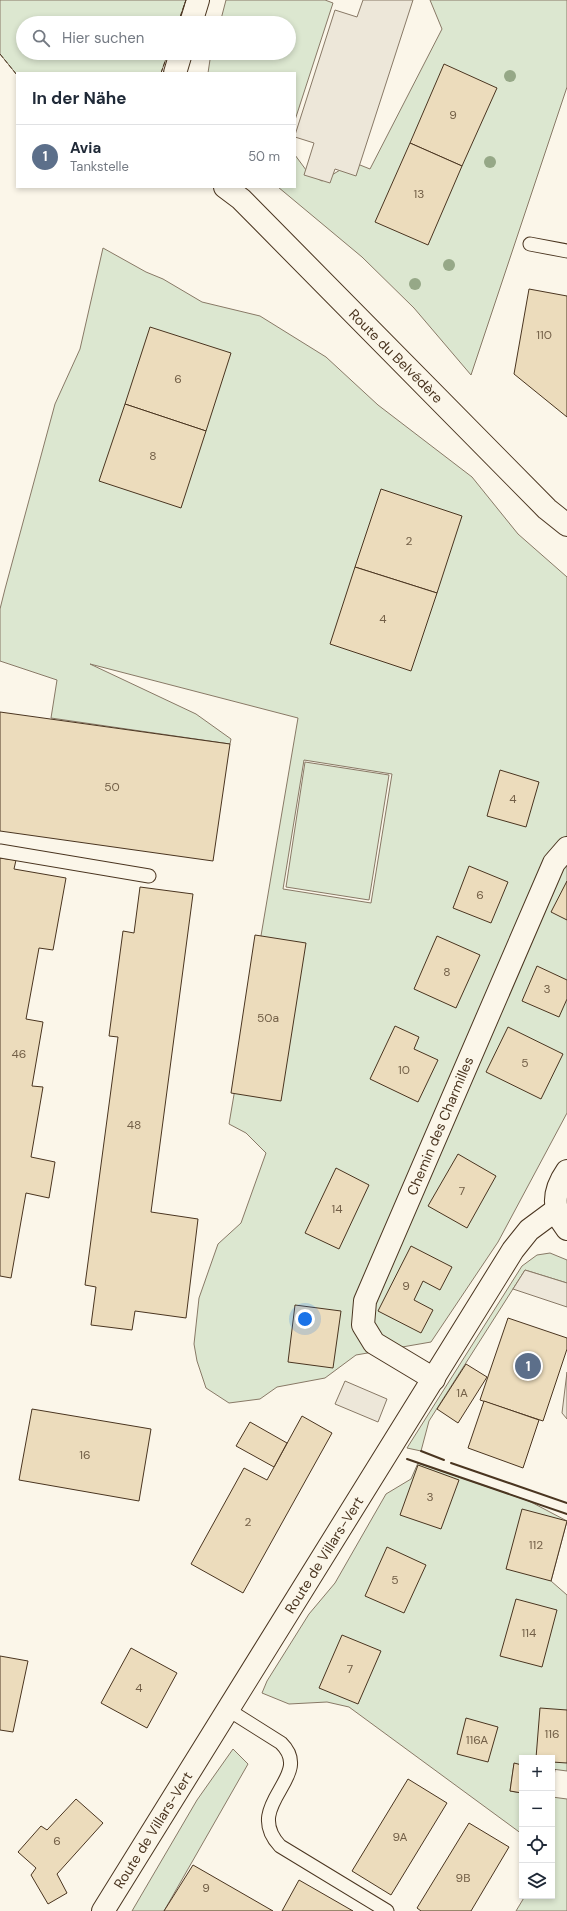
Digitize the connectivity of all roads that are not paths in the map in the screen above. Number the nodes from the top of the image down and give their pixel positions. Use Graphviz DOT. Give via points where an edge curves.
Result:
graph roads {
  1 [pos="198,0"];
  2 [pos="193,16"];
  3 [pos="179,60"];
  4 [pos="175,72"];
  5 [pos="226,188"];
  6 [pos="530,244"];
  7 [pos="567,251"];
  8 [pos="567,525"];
  9 [pos="567,848"];
  10 [pos="0,851"];
  11 [pos="149,876"];
  12 [pos="567,1171"];
  13 [pos="562,1220"];
  14 [pos="434,1379"];
  15 [pos="227,1709"];
  16 [pos="103,1911"];
  17 [pos="387,1911"];
  1 -- 2 [label="street"];
  3 -- 4 [label="street"];
  5 -- 8 [label="street, Route du Belvédère" via="241,199 547,509"];
  6 -- 7 [label="lane"];
  9 -- 14 [label="street, Chemin des Charmilles" via="554,863 364,1301 363,1325 374,1343"];
  10 -- 11 [label="lane"];
  12 -- 13 [label="street" via="559,1181 555,1196"];
  13 -- 14 [label="street, Route de Villars-Vert" via="529,1230 513,1250"];
  14 -- 15 [label="street, Route de Villars-Vert"];
  15 -- 16 [label="street, Route de Villars-Vert"];
  15 -- 17 [label="lane" via="281,1743 291,1756 292,1764 288,1775 268,1817 273,1839 280,1846"];
}
